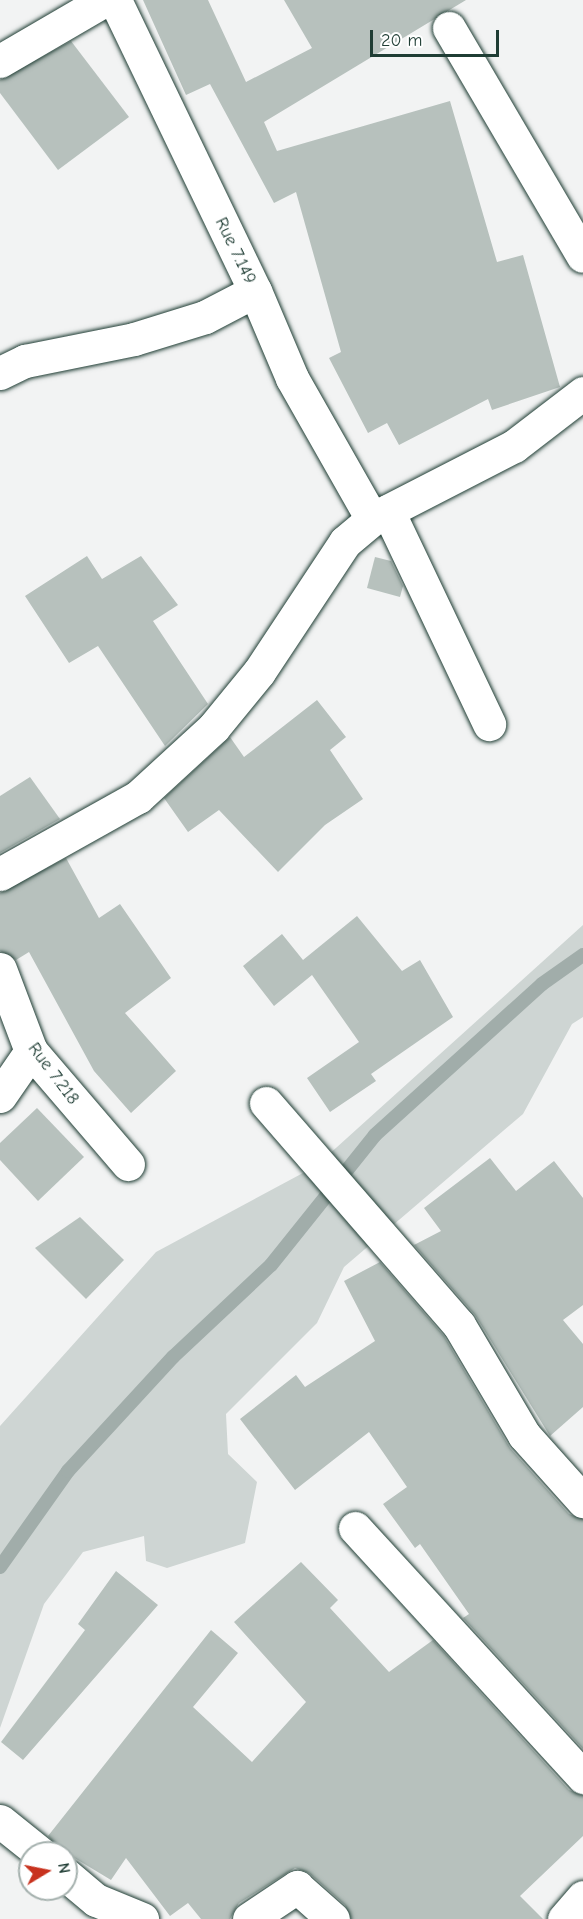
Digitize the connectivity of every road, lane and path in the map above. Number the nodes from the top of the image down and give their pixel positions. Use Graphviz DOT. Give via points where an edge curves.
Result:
graph roads {
  1 [pos="105,0"];
  2 [pos="115,0"];
  3 [pos="449,28"];
  4 [pos="0,61"];
  5 [pos="583,256"];
  6 [pos="255,291"];
  7 [pos="0,373"];
  8 [pos="583,393"];
  9 [pos="380,515"];
  10 [pos="489,724"];
  11 [pos="0,874"];
  12 [pos="0,969"];
  13 [pos="31,1051"];
  14 [pos="0,1096"];
  15 [pos="266,1103"];
  16 [pos="128,1164"];
  17 [pos="583,1501"];
  18 [pos="355,1528"];
  19 [pos="583,1777"];
  20 [pos="0,1821"];
  21 [pos="25,1841"];
  22 [pos="78,1885"];
  23 [pos="583,1897"];
  24 [pos="142,1919"];
  25 [pos="249,1919"];
  26 [pos="333,1919"];
  27 [pos="564,1919"];
  1 -- 4 [label="street"];
  2 -- 6 [label="street, Rue 7.149"];
  3 -- 5 [label="street"];
  6 -- 7 [label="street, Rue 7.149" via="205,317 134,339 25,361"];
  6 -- 9 [label="street" via="292,378"];
  8 -- 9 [label="street" via="514,446"];
  9 -- 10 [label="street"];
  9 -- 11 [label="street" via="345,542 258,672 214,727 138,797"];
  12 -- 13 [label="street, Rue 7.218"];
  13 -- 14 [label="street"];
  13 -- 16 [label="street, Rue 7.218"];
  15 -- 17 [label="street" via="459,1325 524,1435"];
  18 -- 19 [label="street"];
  20 -- 21 [label="street"];
  22 -- 24 [label="street" via="96,1900"];
  23 -- 27 [label="street"];
  25 -- 26 [label="street" via="297,1887"];
}
